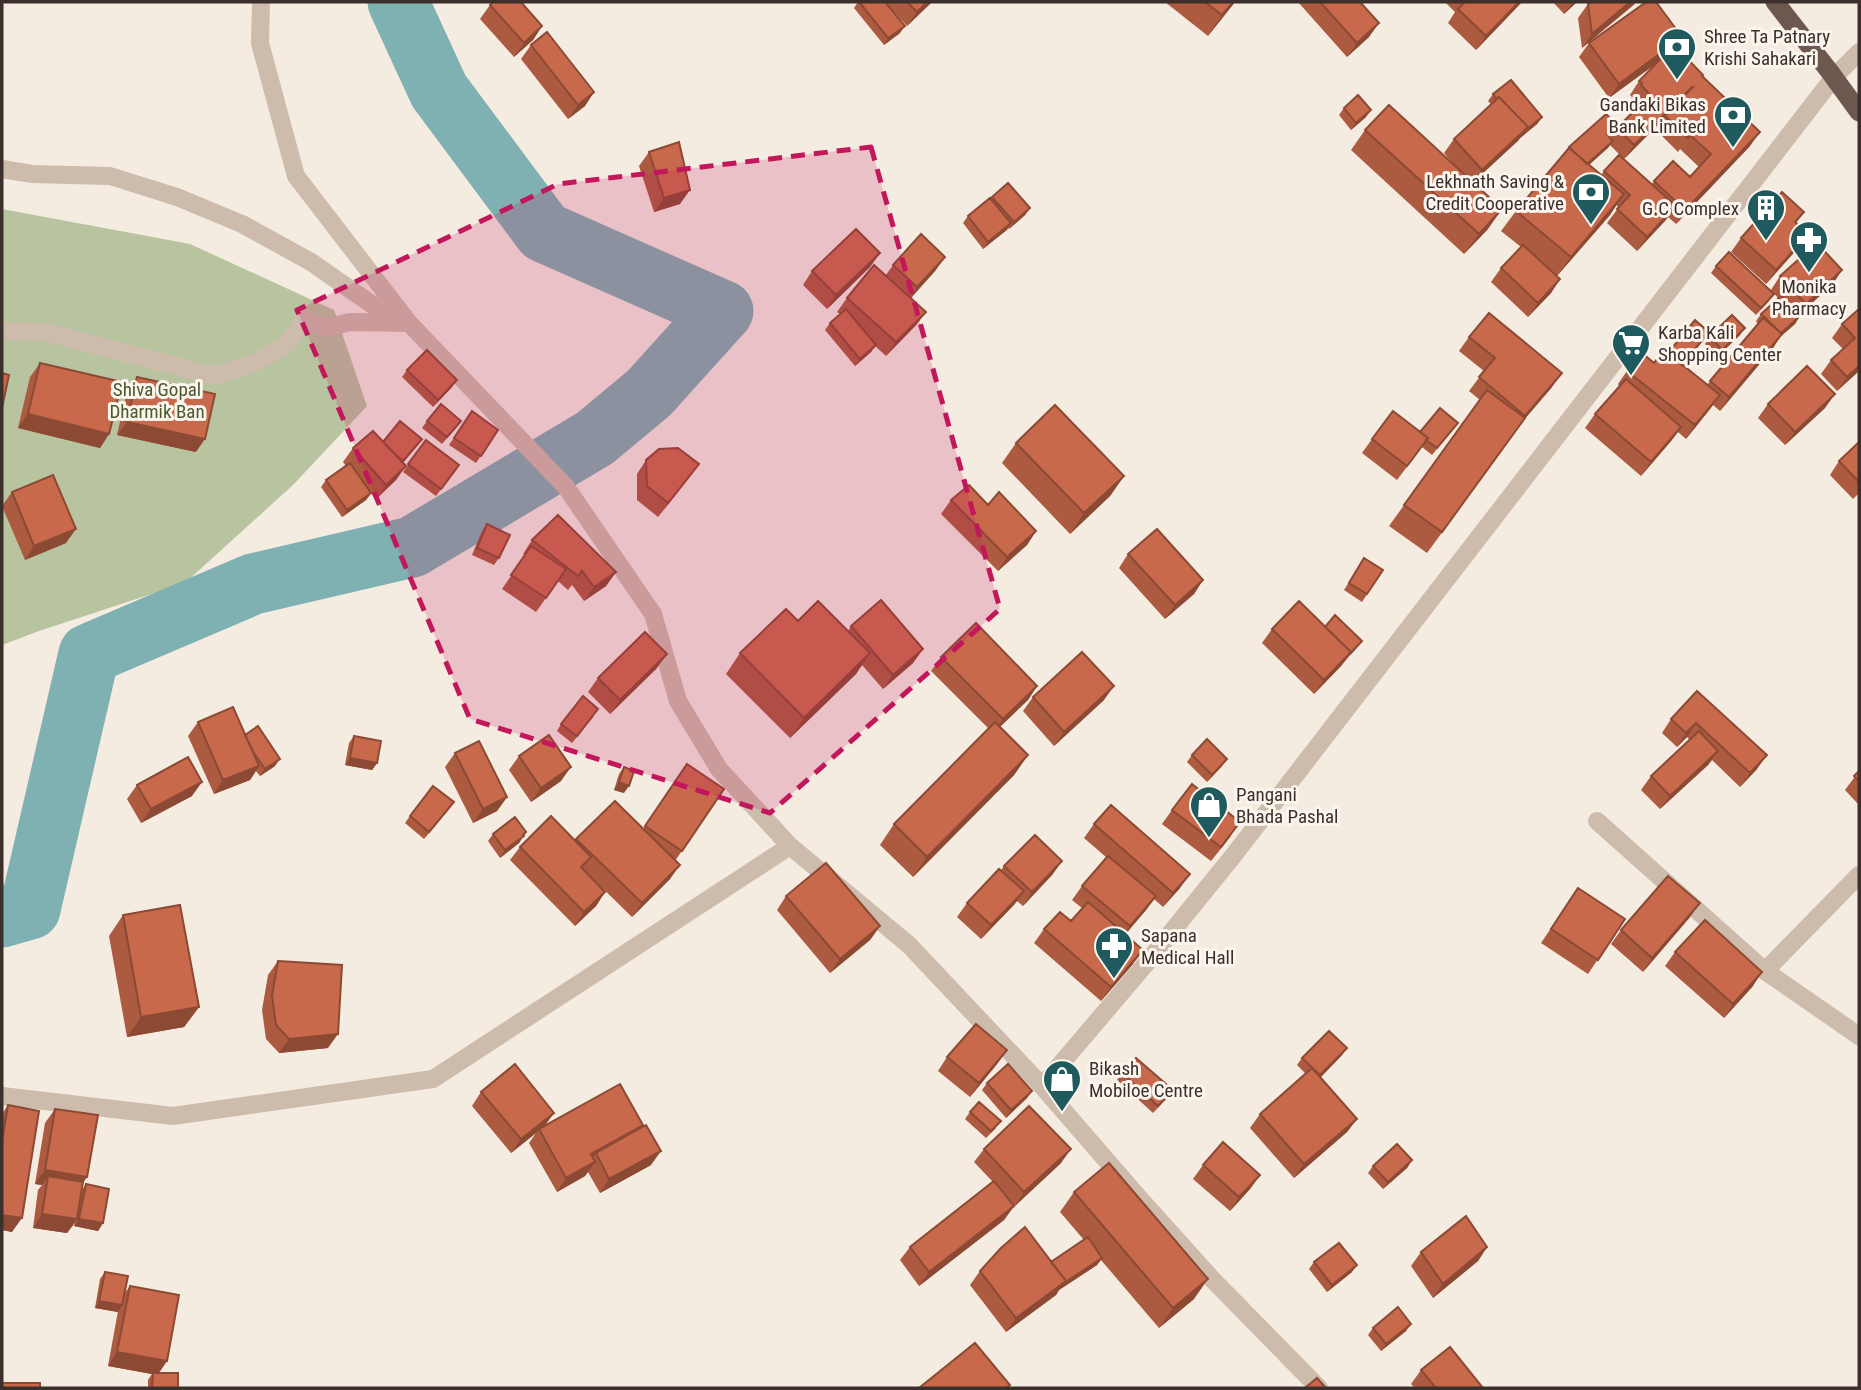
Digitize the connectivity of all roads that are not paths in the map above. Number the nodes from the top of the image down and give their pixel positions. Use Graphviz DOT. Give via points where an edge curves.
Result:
graph roads {
  1 [pos="261,2"];
  2 [pos="1774,2"];
  3 [pos="1859,52"];
  4 [pos="1834,77"];
  5 [pos="1859,112"];
  6 [pos="2,169"];
  7 [pos="410,324"];
  8 [pos="2,331"];
  9 [pos="1597,821"];
  10 [pos="790,846"];
  11 [pos="1859,875"];
  12 [pos="1765,971"];
  13 [pos="1859,1035"];
  14 [pos="1042,1086"];
  15 [pos="2,1096"];
  16 [pos="1319,1388"];
  1 -- 7 [label="street" via="260,43 296,176"];
  2 -- 4 [label="highway"];
  3 -- 4 [label="street"];
  4 -- 5 [label="highway"];
  4 -- 14 [label="street" via="1233,856"];
  6 -- 7 [label="street" via="110,176 177,197 311,262 377,308"];
  7 -- 8 [label="street" via="350,322 325,328 304,319 286,345 252,364 214,376 45,332"];
  7 -- 10 [label="street" via="566,487 653,614 678,701 719,769"];
  9 -- 12 [label="street"];
  10 -- 14 [label="street" via="909,945"];
  10 -- 15 [label="street" via="433,1079 173,1116"];
  11 -- 12 [label="street"];
  12 -- 13 [label="street"];
  14 -- 16 [label="street" via="1212,1279"];
}
